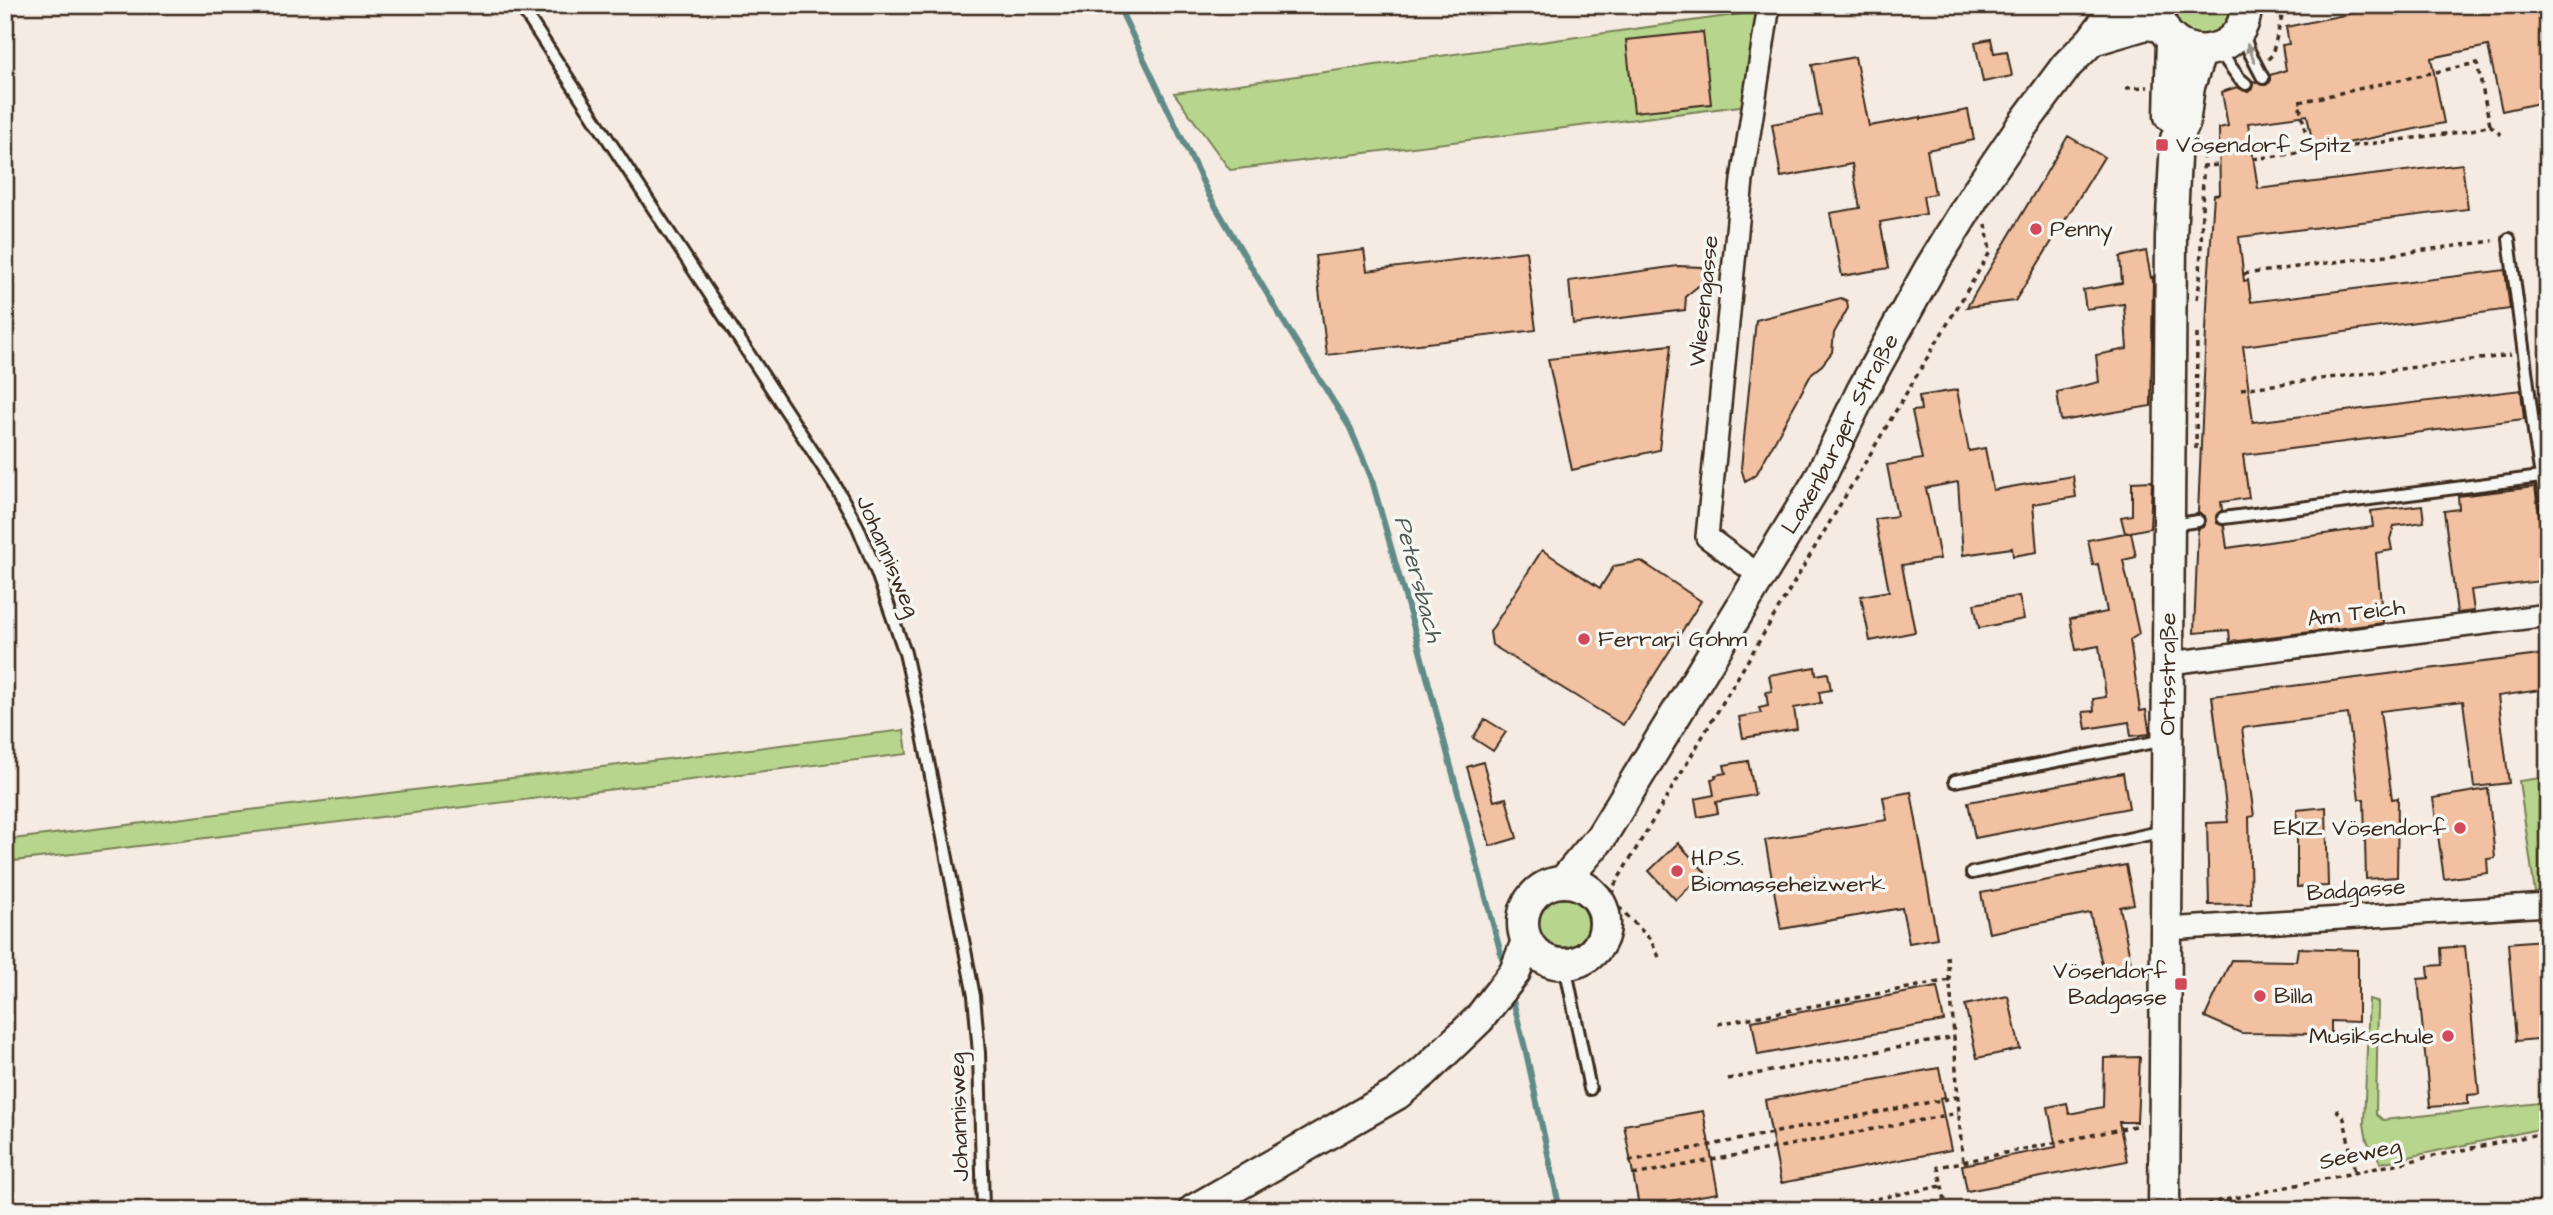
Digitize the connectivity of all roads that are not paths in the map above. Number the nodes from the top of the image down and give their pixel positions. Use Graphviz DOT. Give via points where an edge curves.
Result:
graph roads {
  1 [pos="520,5"];
  2 [pos="1769,5"];
  3 [pos="2128,5"];
  4 [pos="2244,16"];
  5 [pos="2164,23"];
  6 [pos="2092,40"];
  7 [pos="2209,50"];
  8 [pos="2263,78"];
  9 [pos="2246,84"];
  10 [pos="2190,139"];
  11 [pos="2510,239"];
  12 [pos="2548,437"];
  13 [pos="2535,439"];
  14 [pos="2541,477"];
  15 [pos="2223,517"];
  16 [pos="2548,520"];
  17 [pos="1760,576"];
  18 [pos="2548,615"];
  19 [pos="2170,663"];
  20 [pos="2169,739"];
  21 [pos="1955,781"];
  22 [pos="2168,830"];
  23 [pos="1972,873"];
  24 [pos="1576,886"];
  25 [pos="2548,905"];
  26 [pos="2167,929"];
  27 [pos="1546,956"];
  28 [pos="1590,1089"];
  29 [pos="983,1210"];
  30 [pos="1194,1210"];
  31 [pos="2164,1210"];
  1 -- 29 [label="lane, Johannisweg" via="836,487 877,573 905,653 974,996"];
  2 -- 17 [label="street, Wiesengasse" via="1742,180 1707,537"];
  3 -- 6 [label="main road, Laxenburger Straße" via="2105,22"];
  4 -- 7 [label="main road" via="2231,40"];
  8 -- 4 [label="lane, one-way" via="2249,51"];
  5 -- 6 [label="main road, Laxenburger Straße"];
  5 -- 7 [label="main road" via="2185,48"];
  5 -- 10 [label="main road, Ortsstraße" via="2170,124"];
  6 -- 17 [label="main road, Laxenburger Straße" via="2067,65 1980,187 1922,282 1819,480"];
  7 -- 9 [label="lane"];
  7 -- 10 [label="main road, Ortsstraße" via="2189,86 2184,124"];
  10 -- 19 [label="main road, Ortsstraße" via="2171,236 2184,523"];
  11 -- 13 [label="lane"];
  12 -- 13 [label="lane"];
  13 -- 14 [label="lane"];
  14 -- 15 [label="lane"];
  14 -- 16 [label="lane"];
  17 -- 24 [label="main road, Laxenburger Straße" via="1601,836"];
  18 -- 19 [label="street, Am Teich"];
  19 -- 20 [label="main road, Ortsstraße"];
  20 -- 21 [label="lane"];
  20 -- 22 [label="main road, Ortsstraße"];
  22 -- 23 [label="lane"];
  22 -- 26 [label="main road, Ortsstraße"];
  24 -- 27 [label="main road, Laxenburger Straße" via="1546,885 1528,902 1522,926"];
  24 -- 27 [label="main road" via="1600,902 1605,916 1602,939 1584,959"];
  25 -- 26 [label="street, Badgasse"];
  26 -- 31 [label="main road, Ortsstraße"];
  27 -- 28 [label="lane"];
  27 -- 30 [label="main road, Laxenburger Straße" via="1515,972 1479,1019 1397,1094"];
}
